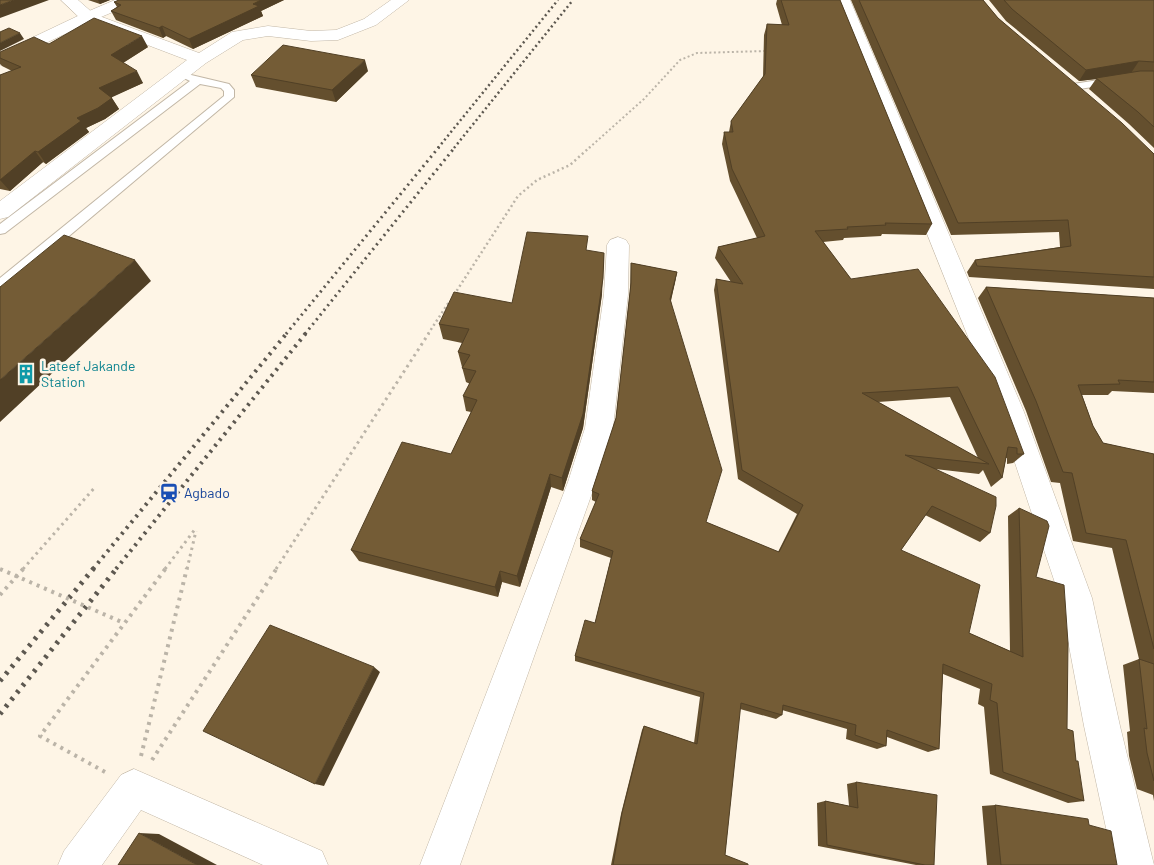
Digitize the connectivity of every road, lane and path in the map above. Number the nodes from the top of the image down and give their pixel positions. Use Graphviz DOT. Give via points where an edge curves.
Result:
graph roads {
  1 [pos="69,0"];
  2 [pos="129,0"];
  3 [pos="401,0"];
  4 [pos="842,0"];
  5 [pos="88,17"];
  6 [pos="767,51"];
  7 [pos="200,59"];
  8 [pos="0,60"];
  9 [pos="1059,75"];
  10 [pos="180,76"];
  11 [pos="1154,78"];
  12 [pos="198,80"];
  13 [pos="1073,87"];
  14 [pos="1087,99"];
  15 [pos="0,212"];
  16 [pos="0,230"];
  17 [pos="618,246"];
  18 [pos="0,286"];
  19 [pos="96,486"];
  20 [pos="0,569"];
  21 [pos="17,576"];
  22 [pos="0,595"];
  23 [pos="124,623"];
  24 [pos="134,788"];
  25 [pos="78,865"];
  26 [pos="308,865"];
  27 [pos="440,865"];
  28 [pos="1134,865"];
  1 -- 5 [label="street"];
  2 -- 5 [label="street"];
  3 -- 7 [label="street" via="370,22 338,35 311,36 268,31 238,36"];
  4 -- 28 [label="street" via="969,287 1076,598"];
  5 -- 7 [label="street"];
  5 -- 8 [label="street"];
  6 -- 24 [label="path" via="697,53 680,60 644,99 570,165 536,180 518,196"];
  7 -- 10 [label="street"];
  9 -- 13 [label="street"];
  10 -- 12 [label="lane"];
  10 -- 15 [label="street"];
  11 -- 13 [label="lane" via="1131,78"];
  12 -- 16 [label="lane"];
  12 -- 18 [label="lane" via="225,86 229,90 229,98"];
  13 -- 14 [label="street"];
  17 -- 27 [label="street" via="616,294 599,428 579,491"];
  19 -- 21 [label="path"];
  20 -- 21 [label="path, bridge"];
  21 -- 22 [label="path"];
  21 -- 23 [label="path, bridge"];
  23 -- 24 [label="path" via="40,736"];
  23 -- 24 [label="path" via="196,528"];
  24 -- 25 [label="street"];
  24 -- 26 [label="street"];
}
